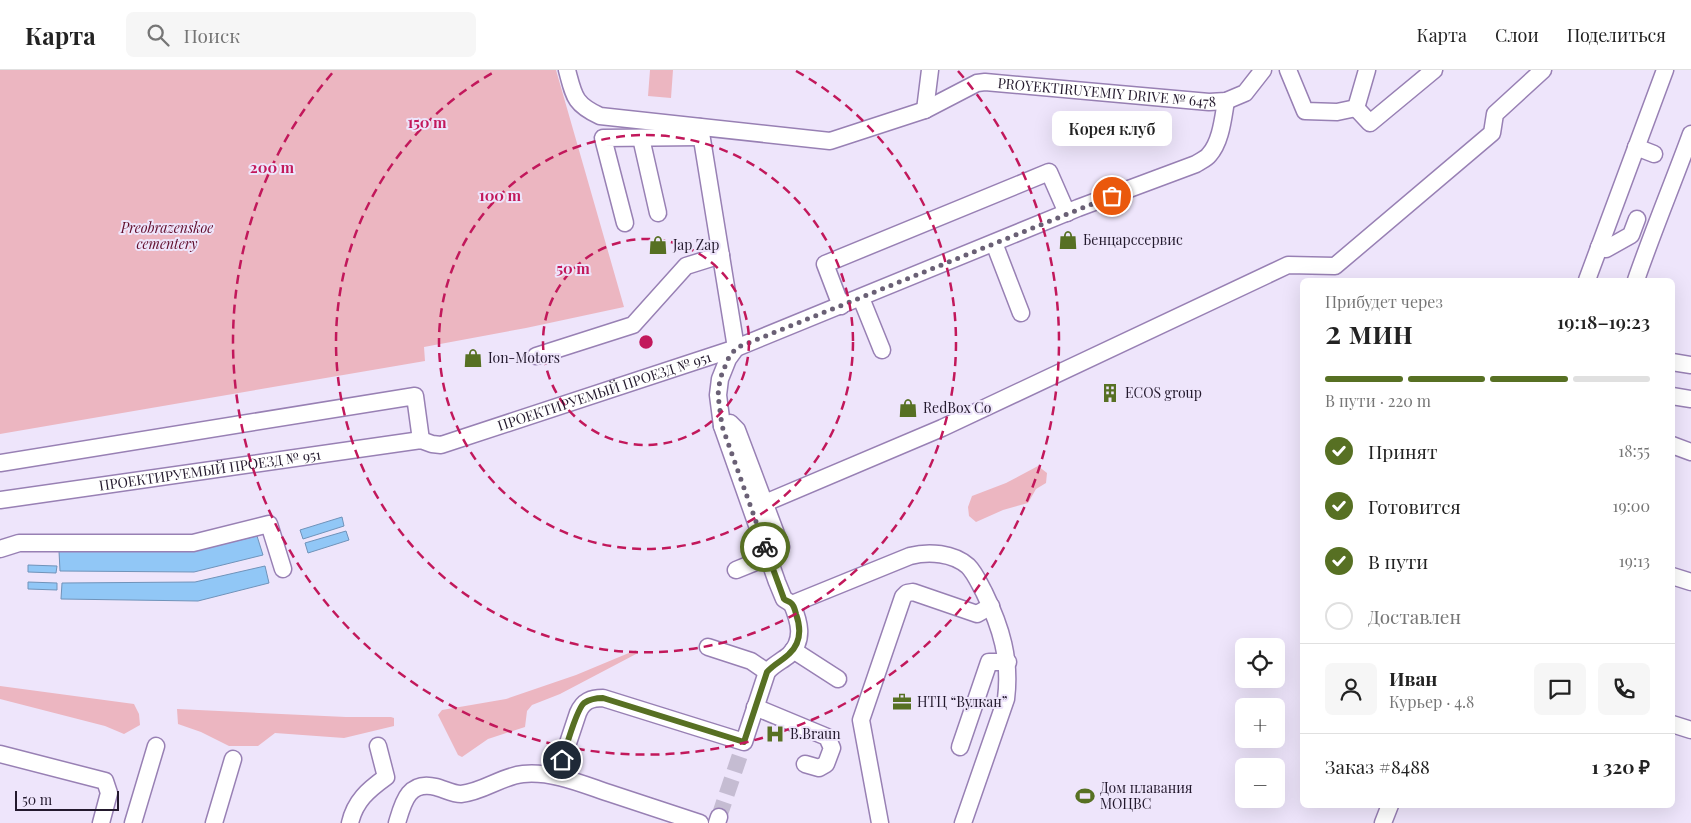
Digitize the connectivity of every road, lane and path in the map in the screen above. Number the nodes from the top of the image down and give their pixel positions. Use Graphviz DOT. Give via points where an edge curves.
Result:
graph roads {
  1 [pos="567,70"];
  2 [pos="930,70"];
  3 [pos="1263,70"];
  4 [pos="1288,70"];
  5 [pos="1367,70"];
  6 [pos="1434,70"];
  7 [pos="1543,70"];
  8 [pos="1665,70"];
  9 [pos="1226,102"];
  10 [pos="1356,108"];
  11 [pos="925,110"];
  12 [pos="700,132"];
  13 [pos="1691,134"];
  14 [pos="641,138"];
  15 [pos="1636,147"];
  16 [pos="1654,154"];
  17 [pos="1073,208"];
  18 [pos="658,214"];
  19 [pos="1637,219"];
  20 [pos="625,223"];
  21 [pos="994,243"];
  22 [pos="1600,247"];
  23 [pos="721,255"];
  24 [pos="1588,278"];
  25 [pos="1637,278"];
  26 [pos="862,298"];
  27 [pos="841,306"];
  28 [pos="1021,313"];
  29 [pos="736,348"];
  30 [pos="882,350"];
  31 [pos="536,356"];
  32 [pos="1675,362"];
  33 [pos="1691,365"];
  34 [pos="1675,397"];
  35 [pos="1691,400"];
  36 [pos="722,426"];
  37 [pos="421,440"];
  38 [pos="1675,446"];
  39 [pos="1691,451"];
  40 [pos="0,463"];
  41 [pos="0,500"];
  42 [pos="766,503"];
  43 [pos="0,549"];
  44 [pos="774,552"];
  45 [pos="283,569"];
  46 [pos="736,570"];
  47 [pos="1675,577"];
  48 [pos="1691,582"];
  49 [pos="792,604"];
  50 [pos="991,606"];
  51 [pos="708,647"];
  52 [pos="794,650"];
  53 [pos="1008,662"];
  54 [pos="767,672"];
  55 [pos="838,679"];
  56 [pos="755,707"];
  57 [pos="1675,725"];
  58 [pos="1691,730"];
  59 [pos="156,746"];
  60 [pos="378,746"];
  61 [pos="960,747"];
  62 [pos="0,754"];
  63 [pos="233,759"];
  64 [pos="805,764"];
  65 [pos="557,776"];
  66 [pos="1389,808"];
  67 [pos="101,823"];
  68 [pos="133,823"];
  69 [pos="214,823"];
  70 [pos="350,823"];
  71 [pos="397,823"];
  72 [pos="700,823"];
  73 [pos="880,823"];
  74 [pos="963,823"];
  75 [pos="1382,823"];
  1 -- 12 [label="street" via="574,95 584,109 600,116"];
  2 -- 11 [label="street"];
  3 -- 9 [label="street" via="1245,93"];
  4 -- 10 [label="street" via="1305,111 1337,112"];
  5 -- 10 [label="street"];
  6 -- 10 [label="street" via="1370,123"];
  7 -- 42 [label="street" via="1495,114 1492,133 1335,266 1288,265 942,428"];
  8 -- 15 [label="street"];
  9 -- 11 [label="street, PROYEKTIRUYEMIY DRIVE № 6478" via="986,82 977,83"];
  9 -- 17 [label="street, ПРОЕКТИРУЕМЫЙ ПРОЕЗД № 951" via="1213,133 1209,156 1196,164"];
  11 -- 12 [label="street, PROYEKTIRUYEMIY DRIVE № 6478" via="830,141"];
  12 -- 14 [label="street"];
  12 -- 23 [label="street"];
  13 -- 25 [label="street"];
  14 -- 18 [label="street"];
  14 -- 20 [label="street" via="604,138"];
  15 -- 16 [label="street"];
  15 -- 22 [label="street"];
  17 -- 21 [label="street, ПРОЕКТИРУЕМЫЙ ПРОЕЗД № 951"];
  17 -- 27 [label="street" via="1049,172 825,264"];
  19 -- 22 [label="street" via="1630,235 1606,249"];
  21 -- 26 [label="street, ПРОЕКТИРУЕМЫЙ ПРОЕЗД № 951"];
  21 -- 28 [label="street"];
  22 -- 24 [label="street"];
  23 -- 29 [label="street"];
  23 -- 31 [label="street" via="686,266 633,325"];
  26 -- 27 [label="street, ПРОЕКТИРУЕМЫЙ ПРОЕЗД № 951"];
  26 -- 30 [label="street"];
  27 -- 29 [label="street, ПРОЕКТИРУЕМЫЙ ПРОЕЗД № 951"];
  29 -- 36 [label="street" via="715,380"];
  29 -- 37 [label="street, ПРОЕКТИРУЕМЫЙ ПРОЕЗД № 951" via="441,445"];
  32 -- 33 [label="street"];
  34 -- 35 [label="street"];
  36 -- 42 [label="street" via="730,423 737,430"];
  36 -- 44 [label="street"];
  37 -- 40 [label="street" via="414,396"];
  37 -- 41 [label="street, ПРОЕКТИРУЕМЫЙ ПРОЕЗД № 951"];
  38 -- 39 [label="street"];
  42 -- 44 [label="street"];
  43 -- 45 [label="street" via="19,543 193,542 269,524"];
  44 -- 46 [label="street"];
  44 -- 49 [label="street" via="784,599"];
  47 -- 48 [label="street"];
  49 -- 50 [label="street" via="910,556 926,553 952,557 967,565"];
  49 -- 52 [label="street" via="800,627"];
  50 -- 53 [label="street"];
  50 -- 73 [label="street" via="977,614 913,592 903,597 860,720"];
  51 -- 54 [label="street" via="752,661"];
  52 -- 54 [label="street"];
  52 -- 55 [label="street"];
  53 -- 61 [label="street" via="989,662"];
  53 -- 74 [label="street" via="1006,699"];
  54 -- 56 [label="street"];
  56 -- 64 [label="street" via="827,737 832,748 826,764 819,768"];
  56 -- 65 [label="street" via="742,747 603,698 591,699 578,713"];
  57 -- 58 [label="street"];
  59 -- 68 [label="street"];
  60 -- 70 [label="street" via="386,777 369,789 353,810"];
  62 -- 67 [label="street" via="105,781 109,793"];
  63 -- 69 [label="street"];
  65 -- 71 [label="street" via="522,774 463,794 419,787 406,796"];
  65 -- 72 [label="street"];
  66 -- 75 [label="street"];
}
